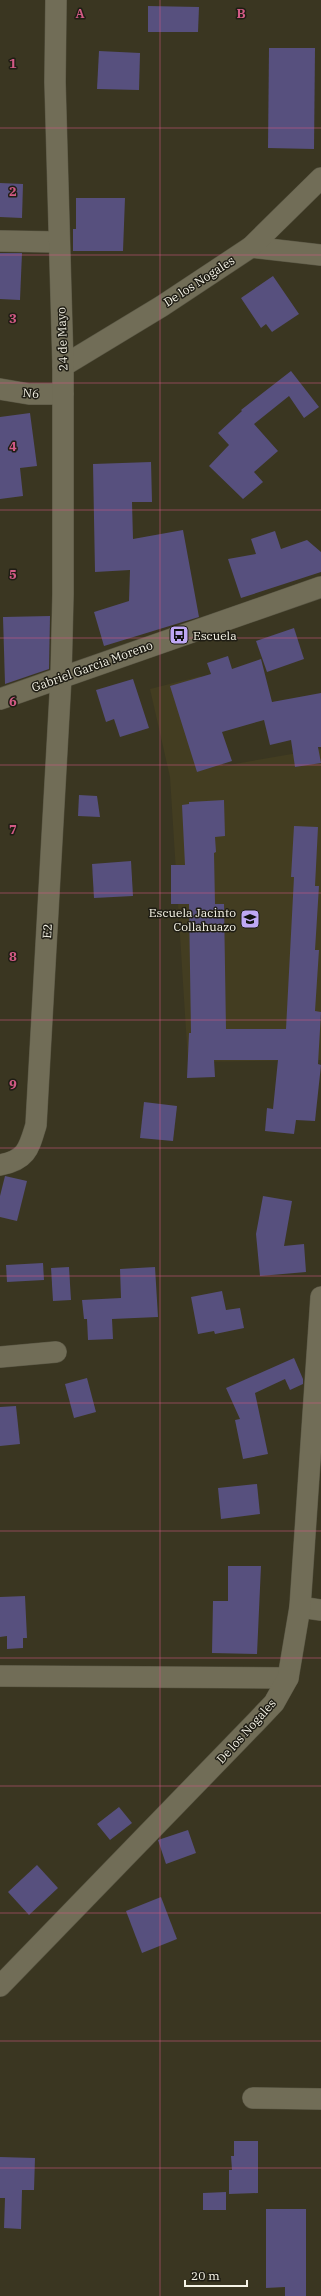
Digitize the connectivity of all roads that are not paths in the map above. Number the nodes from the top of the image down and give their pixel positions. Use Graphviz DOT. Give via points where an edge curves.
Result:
graph roads {
  1 [pos="56,0"];
  2 [pos="321,178"];
  3 [pos="0,241"];
  4 [pos="59,242"];
  5 [pos="252,247"];
  6 [pos="321,255"];
  7 [pos="64,366"];
  8 [pos="0,389"];
  9 [pos="63,394"];
  10 [pos="321,587"];
  11 [pos="61,677"];
  12 [pos="0,699"];
  13 [pos="0,1164"];
  14 [pos="321,1297"];
  15 [pos="56,1352"];
  16 [pos="0,1357"];
  17 [pos="300,1607"];
  18 [pos="321,1610"];
  19 [pos="0,1676"];
  20 [pos="288,1678"];
  21 [pos="0,1986"];
  22 [pos="253,2098"];
  23 [pos="321,2099"];
  1 -- 4 [label="street, 24 de Mayo" via="55,82"];
  2 -- 5 [label="street, De los Nogales"];
  3 -- 4 [label="street"];
  4 -- 7 [label="street, 24 de Mayo"];
  5 -- 6 [label="street"];
  5 -- 7 [label="street, De los Nogales"];
  7 -- 9 [label="street, 24 de Mayo"];
  8 -- 9 [label="street, N6" via="29,394"];
  9 -- 11 [label="street, 24 de Mayo"];
  10 -- 11 [label="street, Gabriel Garcia Moreno"];
  11 -- 12 [label="street, Gabriel Garcia Moreno"];
  11 -- 13 [label="street, E2" via="36,1124 25,1153 11,1163"];
  14 -- 17 [label="street, De los Nogales"];
  15 -- 16 [label="street"];
  17 -- 18 [label="street"];
  17 -- 20 [label="street, De los Nogales"];
  19 -- 20 [label="street"];
  20 -- 21 [label="street, De los Nogales" via="274,1703"];
  22 -- 23 [label="street"];
}
